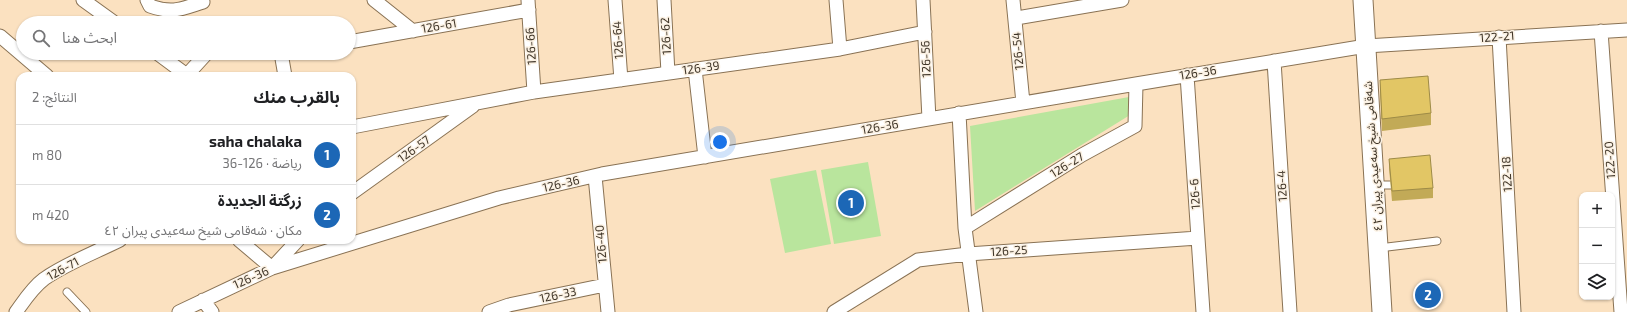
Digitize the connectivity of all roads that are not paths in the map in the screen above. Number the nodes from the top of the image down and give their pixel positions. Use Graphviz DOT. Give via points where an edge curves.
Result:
graph roads {
  1 [pos="84,0"];
  2 [pos="147,0"];
  3 [pos="374,0"];
  4 [pos="615,0"];
  5 [pos="664,0"];
  6 [pos="836,0"];
  7 [pos="923,0"];
  8 [pos="1013,0"];
  9 [pos="1122,0"];
  10 [pos="1355,0"];
  11 [pos="1363,0"];
  12 [pos="203,2"];
  13 [pos="528,5"];
  14 [pos="106,16"];
  15 [pos="1016,18"];
  16 [pos="1627,30"];
  17 [pos="413,31"];
  18 [pos="1601,31"];
  19 [pos="925,32"];
  20 [pos="0,36"];
  21 [pos="1500,37"];
  22 [pos="356,41"];
  23 [pos="1362,47"];
  24 [pos="840,49"];
  25 [pos="16,50"];
  26 [pos="28,60"];
  27 [pos="166,60"];
  28 [pos="201,60"];
  29 [pos="282,60"];
  30 [pos="1274,60"];
  31 [pos="695,68"];
  32 [pos="42,72"];
  33 [pos="182,72"];
  34 [pos="190,72"];
  35 [pos="284,72"];
  36 [pos="668,73"];
  37 [pos="1187,75"];
  38 [pos="620,80"];
  39 [pos="1136,84"];
  40 [pos="534,92"];
  41 [pos="1023,103"];
  42 [pos="476,104"];
  43 [pos="959,113"];
  44 [pos="928,119"];
  45 [pos="356,126"];
  46 [pos="705,157"];
  47 [pos="595,176"];
  48 [pos="1412,185"];
  49 [pos="1375,186"];
  50 [pos="356,190"];
  51 [pos="965,228"];
  52 [pos="1198,238"];
  53 [pos="1437,241"];
  54 [pos="356,242"];
  55 [pos="112,244"];
  56 [pos="243,244"];
  57 [pos="294,244"];
  58 [pos="350,244"];
  59 [pos="1379,248"];
  60 [pos="968,254"];
  61 [pos="272,268"];
  62 [pos="605,285"];
  63 [pos="67,292"];
  64 [pos="203,300"];
  65 [pos="853,306"];
  66 [pos="509,309"];
  67 [pos="16,312"];
  68 [pos="86,312"];
  69 [pos="179,312"];
  70 [pos="212,312"];
  71 [pos="488,312"];
  72 [pos="608,312"];
  73 [pos="834,312"];
  74 [pos="976,312"];
  75 [pos="1203,312"];
  76 [pos="1290,312"];
  77 [pos="1372,312"];
  78 [pos="1382,312"];
  79 [pos="1514,312"];
  80 [pos="1621,312"];
  1 -- 14 [label="street"];
  2 -- 12 [label="street" via="150,6 176,11"];
  3 -- 17 [label="street"];
  4 -- 38 [label="street, 126-64"];
  5 -- 36 [label="street, 126-62"];
  6 -- 24 [label="street"];
  7 -- 19 [label="street, 126-56"];
  8 -- 15 [label="street, 126-54"];
  9 -- 15 [label="street"];
  10 -- 23 [label="main road, شەقامی شیخ سەعیدی پیران ٤٢"];
  11 -- 23 [label="main road, شەقامی شیخ سەعیدی پیران ٤٢"];
  13 -- 17 [label="street, 126-61"];
  13 -- 40 [label="street, 126-66"];
  15 -- 41 [label="street, 126-54"];
  16 -- 18 [label="street, 122-21"];
  17 -- 22 [label="street, 126-61"];
  18 -- 21 [label="street, 122-21"];
  18 -- 80 [label="street, 122-20"];
  19 -- 24 [label="street, 126-39"];
  19 -- 44 [label="street, 126-56"];
  20 -- 25 [label="street"];
  21 -- 23 [label="street, 122-21"];
  21 -- 79 [label="street, 122-18"];
  23 -- 30 [label="street, 126-36"];
  23 -- 49 [label="main road, شەقامی شیخ سەعیدی پیران ٤٢"];
  23 -- 77 [label="main road, شەقامی شیخ سەعیدی پیران ٤٢"];
  24 -- 31 [label="street, 126-39"];
  26 -- 32 [label="street"];
  27 -- 33 [label="street"];
  28 -- 34 [label="street"];
  29 -- 35 [label="street"];
  30 -- 37 [label="street, 126-36"];
  30 -- 76 [label="street, 126-4"];
  31 -- 36 [label="street, 126-39"];
  31 -- 46 [label="street"];
  36 -- 38 [label="street, 126-39"];
  37 -- 39 [label="street, 126-36"];
  37 -- 52 [label="street, 126-6"];
  38 -- 40 [label="street, 126-39"];
  39 -- 41 [label="street, 126-36"];
  39 -- 51 [label="street, 126-27" via="1135,126 1082,155"];
  40 -- 42 [label="street, 126-39"];
  41 -- 43 [label="street, 126-36"];
  42 -- 45 [label="street, 126-39"];
  42 -- 50 [label="street, 126-57"];
  43 -- 44 [label="street, 126-36"];
  43 -- 51 [label="street"];
  44 -- 46 [label="street, 126-36"];
  46 -- 47 [label="street, 126-36"];
  47 -- 54 [label="street, 126-36" via="499,198"];
  47 -- 62 [label="street, 126-40"];
  48 -- 49 [label="lane"];
  49 -- 59 [label="main road, شەقامی شیخ سەعیدی پیران ٤٢"];
  51 -- 60 [label="street"];
  52 -- 60 [label="street, 126-25"];
  52 -- 75 [label="street, 126-6"];
  53 -- 59 [label="lane"];
  55 -- 67 [label="street, 126-71" via="43,280"];
  56 -- 61 [label="street"];
  57 -- 61 [label="street"];
  58 -- 61 [label="street, 126-36"];
  59 -- 78 [label="main road, شەقامی شیخ سەعیدی پیران ٤٢"];
  60 -- 65 [label="street, 126-25" via="918,260"];
  60 -- 74 [label="street"];
  61 -- 64 [label="street, 126-36"];
  62 -- 66 [label="street, 126-33"];
  62 -- 72 [label="street, 126-40"];
  63 -- 68 [label="lane"];
  64 -- 69 [label="street, 126-36"];
  64 -- 70 [label="street"];
  65 -- 73 [label="street, 126-25"];
  66 -- 71 [label="street, 126-33"];
}
